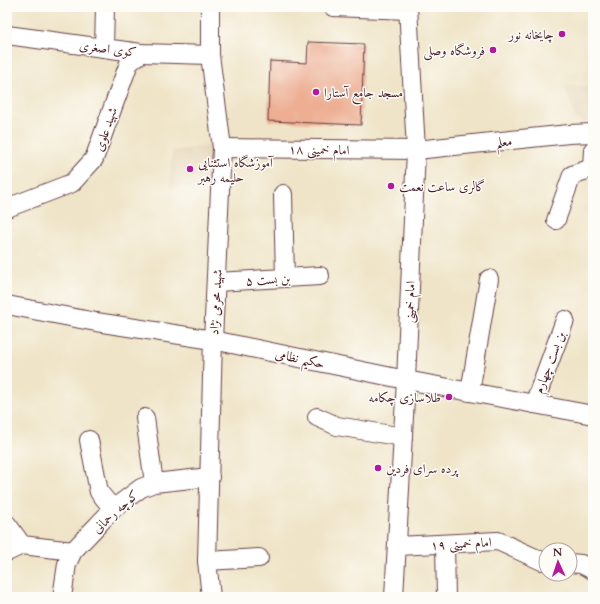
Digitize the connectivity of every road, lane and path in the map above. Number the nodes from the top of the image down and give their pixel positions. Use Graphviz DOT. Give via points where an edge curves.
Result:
graph roads {
  1 [pos="105,7"];
  2 [pos="210,7"];
  3 [pos="333,7"];
  4 [pos="408,8"];
  5 [pos="7,35"];
  6 [pos="104,48"];
  7 [pos="141,53"];
  8 [pos="210,55"];
  9 [pos="593,133"];
  10 [pos="222,148"];
  11 [pos="416,150"];
  12 [pos="593,150"];
  13 [pos="593,163"];
  14 [pos="283,194"];
  15 [pos="7,208"];
  16 [pos="556,220"];
  17 [pos="320,276"];
  18 [pos="285,278"];
  19 [pos="489,279"];
  20 [pos="216,282"];
  21 [pos="7,305"];
  22 [pos="565,320"];
  23 [pos="213,340"];
  24 [pos="406,380"];
  25 [pos="470,392"];
  26 [pos="534,404"];
  27 [pos="593,415"];
  28 [pos="317,417"];
  29 [pos="145,418"];
  30 [pos="403,437"];
  31 [pos="88,440"];
  32 [pos="210,477"];
  33 [pos="154,483"];
  34 [pos="113,509"];
  35 [pos="7,524"];
  36 [pos="445,544"];
  37 [pos="396,546"];
  38 [pos="14,548"];
  39 [pos="73,551"];
  40 [pos="259,558"];
  41 [pos="538,559"];
  42 [pos="207,561"];
  43 [pos="578,564"];
  44 [pos="593,570"];
  45 [pos="62,597"];
  46 [pos="211,597"];
  47 [pos="394,597"];
  48 [pos="446,597"];
  1 -- 6 [label="street"];
  2 -- 8 [label="street, شهید محرمی نژاد"];
  3 -- 4 [label="street"];
  4 -- 11 [label="street, امام خمینی"];
  5 -- 6 [label="street, کوی اصغری"];
  6 -- 7 [label="street, کوی اصغری"];
  7 -- 8 [label="street, کوی اصغری"];
  7 -- 15 [label="street, شهید علوی" via="128,62 94,159 72,183"];
  8 -- 10 [label="street, شهید محرمی نژاد"];
  9 -- 11 [label="street, معلم"];
  10 -- 11 [label="street, امام خمینی ۱۸"];
  10 -- 20 [label="street, شهید محرمی نژاد"];
  11 -- 24 [label="street, امام خمینی"];
  12 -- 13 [label="street"];
  13 -- 16 [label="street" via="572,175"];
  14 -- 18 [label="street"];
  17 -- 18 [label="street, بن بست ۵"];
  18 -- 20 [label="street, بن بست ۵"];
  19 -- 25 [label="street"];
  20 -- 23 [label="street, شهید محرمی نژاد"];
  21 -- 23 [label="street, حکیم نظامی"];
  22 -- 26 [label="street, بن بست چهارم"];
  23 -- 24 [label="street, حکیم نظامی"];
  23 -- 32 [label="street, شهید محرمی نژاد"];
  24 -- 25 [label="street, حکیم نظامی"];
  24 -- 30 [label="street, امام خمینی"];
  25 -- 26 [label="street, حکیم نظامی"];
  26 -- 27 [label="street, حکیم نظامی"];
  28 -- 30 [label="street" via="337,426"];
  29 -- 33 [label="street"];
  30 -- 37 [label="street, امام خمینی"];
  31 -- 34 [label="street" via="99,492"];
  32 -- 33 [label="street, کوچه رحمانی"];
  32 -- 42 [label="street, شهید محرمی نژاد"];
  33 -- 34 [label="street, کوچه رحمانی" via="141,488"];
  34 -- 39 [label="street, کوچه رحمانی"];
  35 -- 38 [label="street"];
  36 -- 37 [label="street, امام خمینی ۱۹"];
  36 -- 41 [label="street, امام خمینی ۱۹" via="498,541"];
  36 -- 48 [label="street"];
  37 -- 47 [label="street, امام خمینی"];
  38 -- 39 [label="street"];
  39 -- 45 [label="street, کوچه رحمانی" via="67,564"];
  40 -- 42 [label="street"];
  42 -- 46 [label="street, شهید محرمی نژاد"];
  43 -- 44 [label="street"];
}
